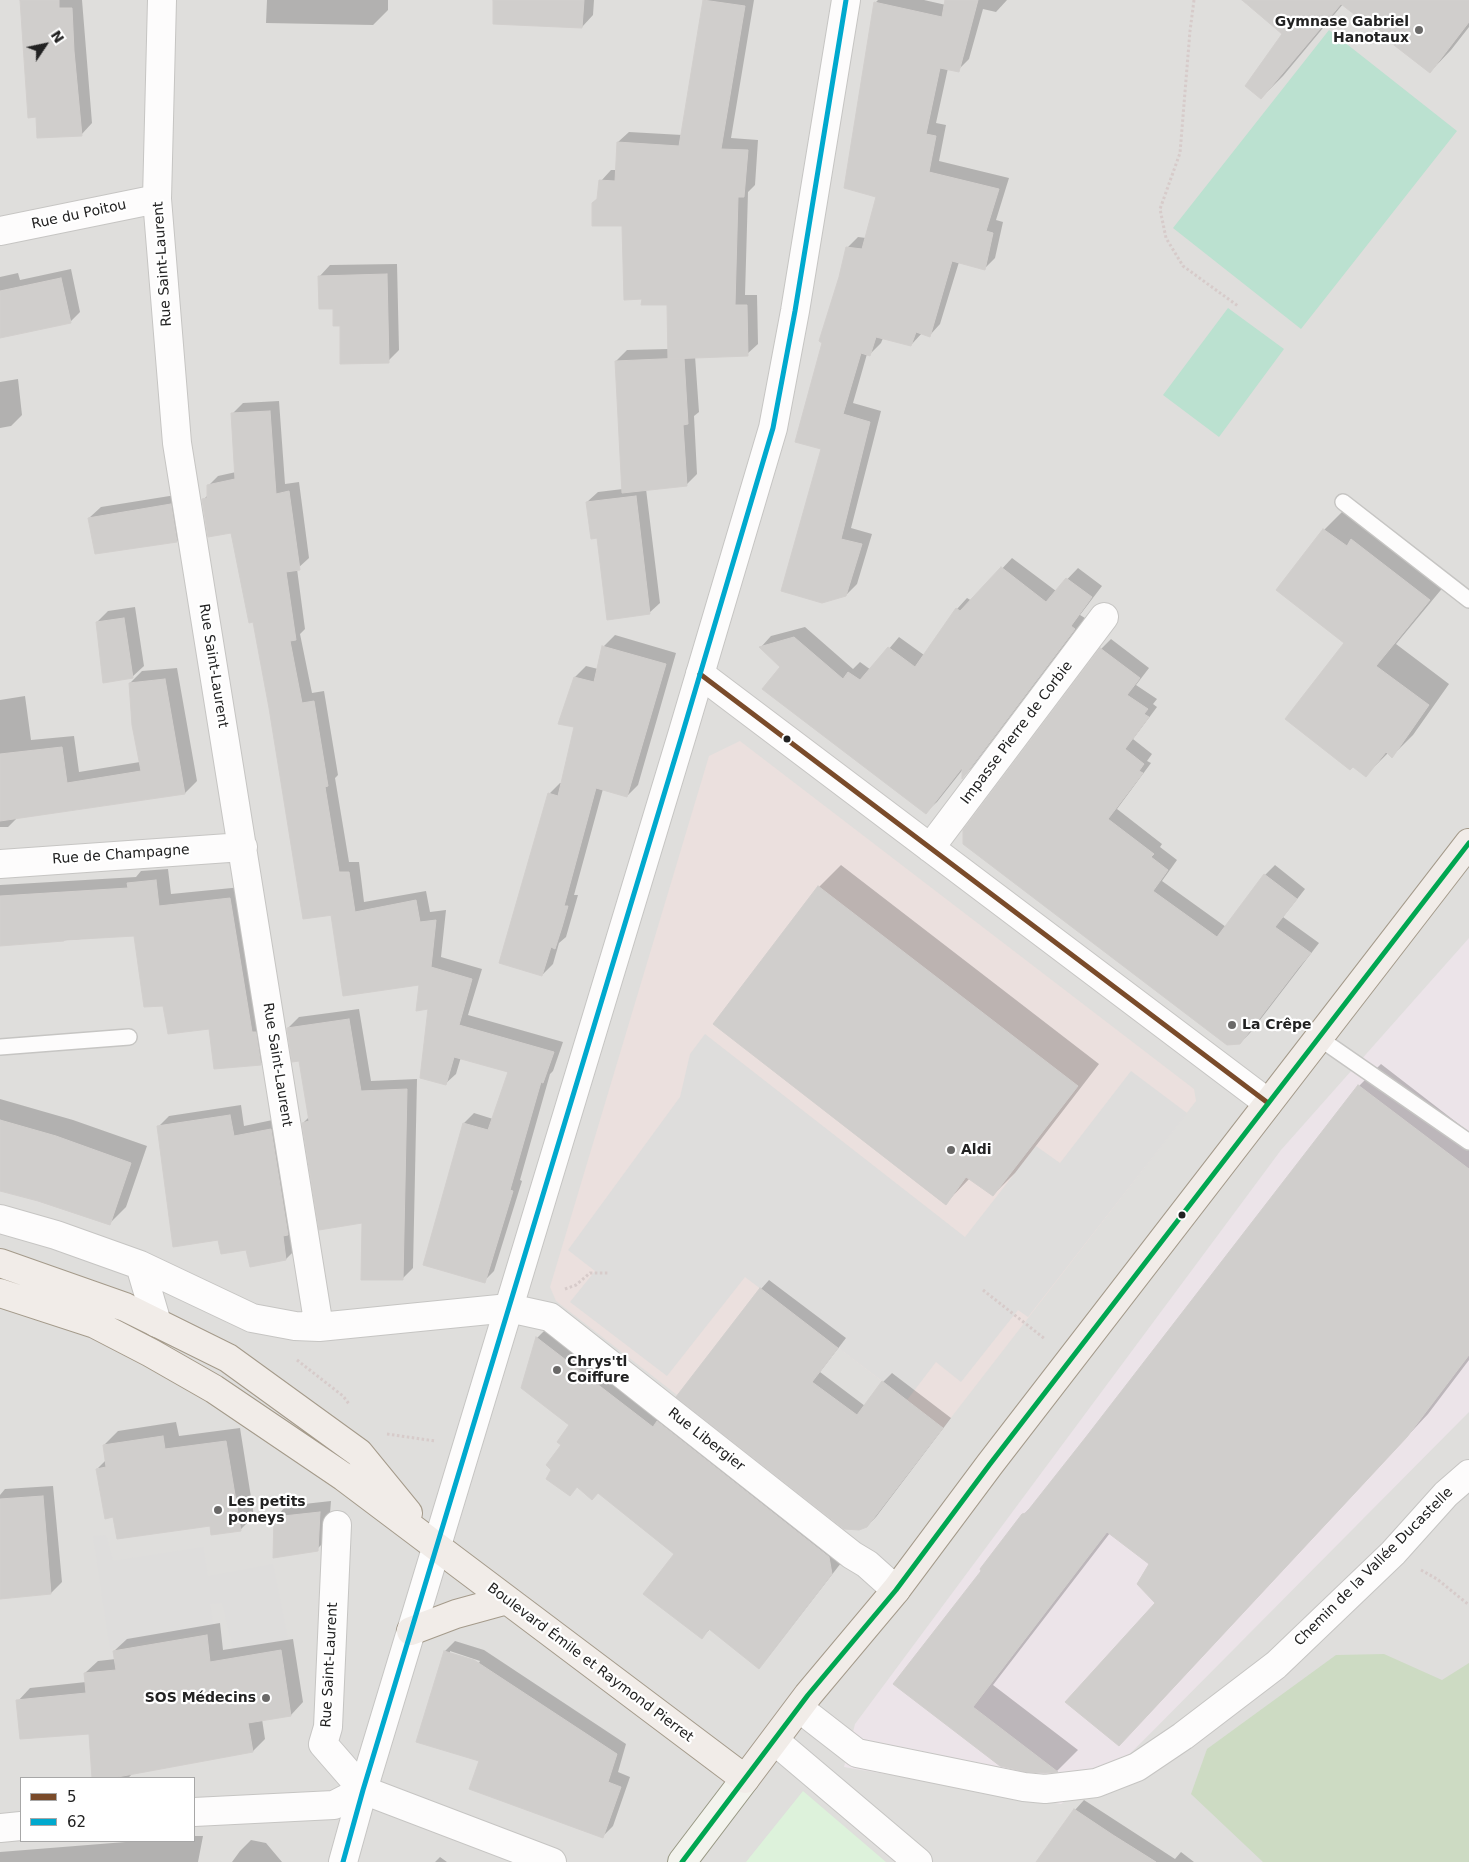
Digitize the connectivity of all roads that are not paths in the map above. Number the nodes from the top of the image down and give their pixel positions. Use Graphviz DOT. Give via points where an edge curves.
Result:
graph roads {
  1 [pos="162,0"];
  2 [pos="846,0"];
  3 [pos="157,199"];
  4 [pos="0,231"];
  5 [pos="1343,502"];
  6 [pos="1469,600"];
  7 [pos="1104,618"];
  8 [pos="700,674"];
  9 [pos="1469,843"];
  10 [pos="243,847"];
  11 [pos="930,848"];
  12 [pos="0,864"];
  13 [pos="129,1037"];
  14 [pos="1319,1038"];
  15 [pos="0,1047"];
  16 [pos="1268,1103"];
  17 [pos="1469,1142"];
  18 [pos="0,1219"];
  19 [pos="0,1263"];
  20 [pos="140,1265"];
  21 [pos="0,1293"];
  22 [pos="509,1308"];
  23 [pos="157,1323"];
  24 [pos="307,1326"];
  25 [pos="1469,1474"];
  26 [pos="337,1525"];
  27 [pos="436,1547"];
  28 [pos="896,1590"];
  29 [pos="507,1600"];
  30 [pos="411,1631"];
  31 [pos="798,1708"];
  32 [pos="775,1741"];
  33 [pos="745,1779"];
  34 [pos="363,1790"];
  35 [pos="195,1812"];
  36 [pos="20,1826"];
  37 [pos="0,1828"];
  38 [pos="343,1862"];
  39 [pos="552,1862"];
  40 [pos="682,1862"];
  41 [pos="918,1862"];
  1 -- 3 [label="street, Rue Saint-Laurent"];
  2 -- 8 [label="street" via="773,428"];
  3 -- 4 [label="street, Rue du Poitou"];
  3 -- 10 [label="street, Rue Saint-Laurent" via="177,443"];
  5 -- 6 [label="lane"];
  7 -- 11 [label="street, Impasse Pierre de Corbie"];
  8 -- 11 [label="street"];
  8 -- 22 [label="street"];
  9 -- 14 [label="main road"];
  10 -- 12 [label="street, Rue de Champagne"];
  10 -- 24 [label="street, Rue Saint-Laurent"];
  11 -- 16 [label="street"];
  13 -- 15 [label="lane"];
  14 -- 16 [label="main road"];
  14 -- 17 [label="lane"];
  16 -- 28 [label="main road"];
  18 -- 20 [label="street"];
  19 -- 23 [label="main road, Boulevard Émile et Raymond Pierret" via="125,1307"];
  20 -- 23 [label="street"];
  20 -- 24 [label="street" via="252,1318"];
  21 -- 27 [label="main road, Boulevard Émile et Raymond Pierret" via="95,1324 214,1389 344,1477"];
  22 -- 24 [label="street, Rue Libergier"];
  22 -- 27 [label="street"];
  22 -- 28 [label="street, Rue Libergier" via="550,1317"];
  23 -- 27 [label="main road, Boulevard Émile et Raymond Pierret" via="228,1358 359,1452"];
  25 -- 31 [label="street, Chemin de la Vallée Ducastelle" via="1446,1494 1393,1553 1276,1665 1137,1767 1096,1783 1045,1789 1024,1787 857,1753"];
  26 -- 34 [label="street, Rue Saint-Laurent" via="328,1727 323,1744"];
  27 -- 29 [label="main road, Boulevard Émile et Raymond Pierret"];
  27 -- 30 [label="street"];
  28 -- 31 [label="main road"];
  29 -- 30 [label="main road"];
  29 -- 33 [label="main road, Boulevard Émile et Raymond Pierret"];
  30 -- 34 [label="street"];
  31 -- 32 [label="main road"];
  32 -- 33 [label="main road"];
  32 -- 41 [label="street"];
  33 -- 40 [label="main road"];
  34 -- 35 [label="street" via="334,1804"];
  34 -- 38 [label="street"];
  34 -- 39 [label="street"];
  36 -- 37 [label="street"];
}
